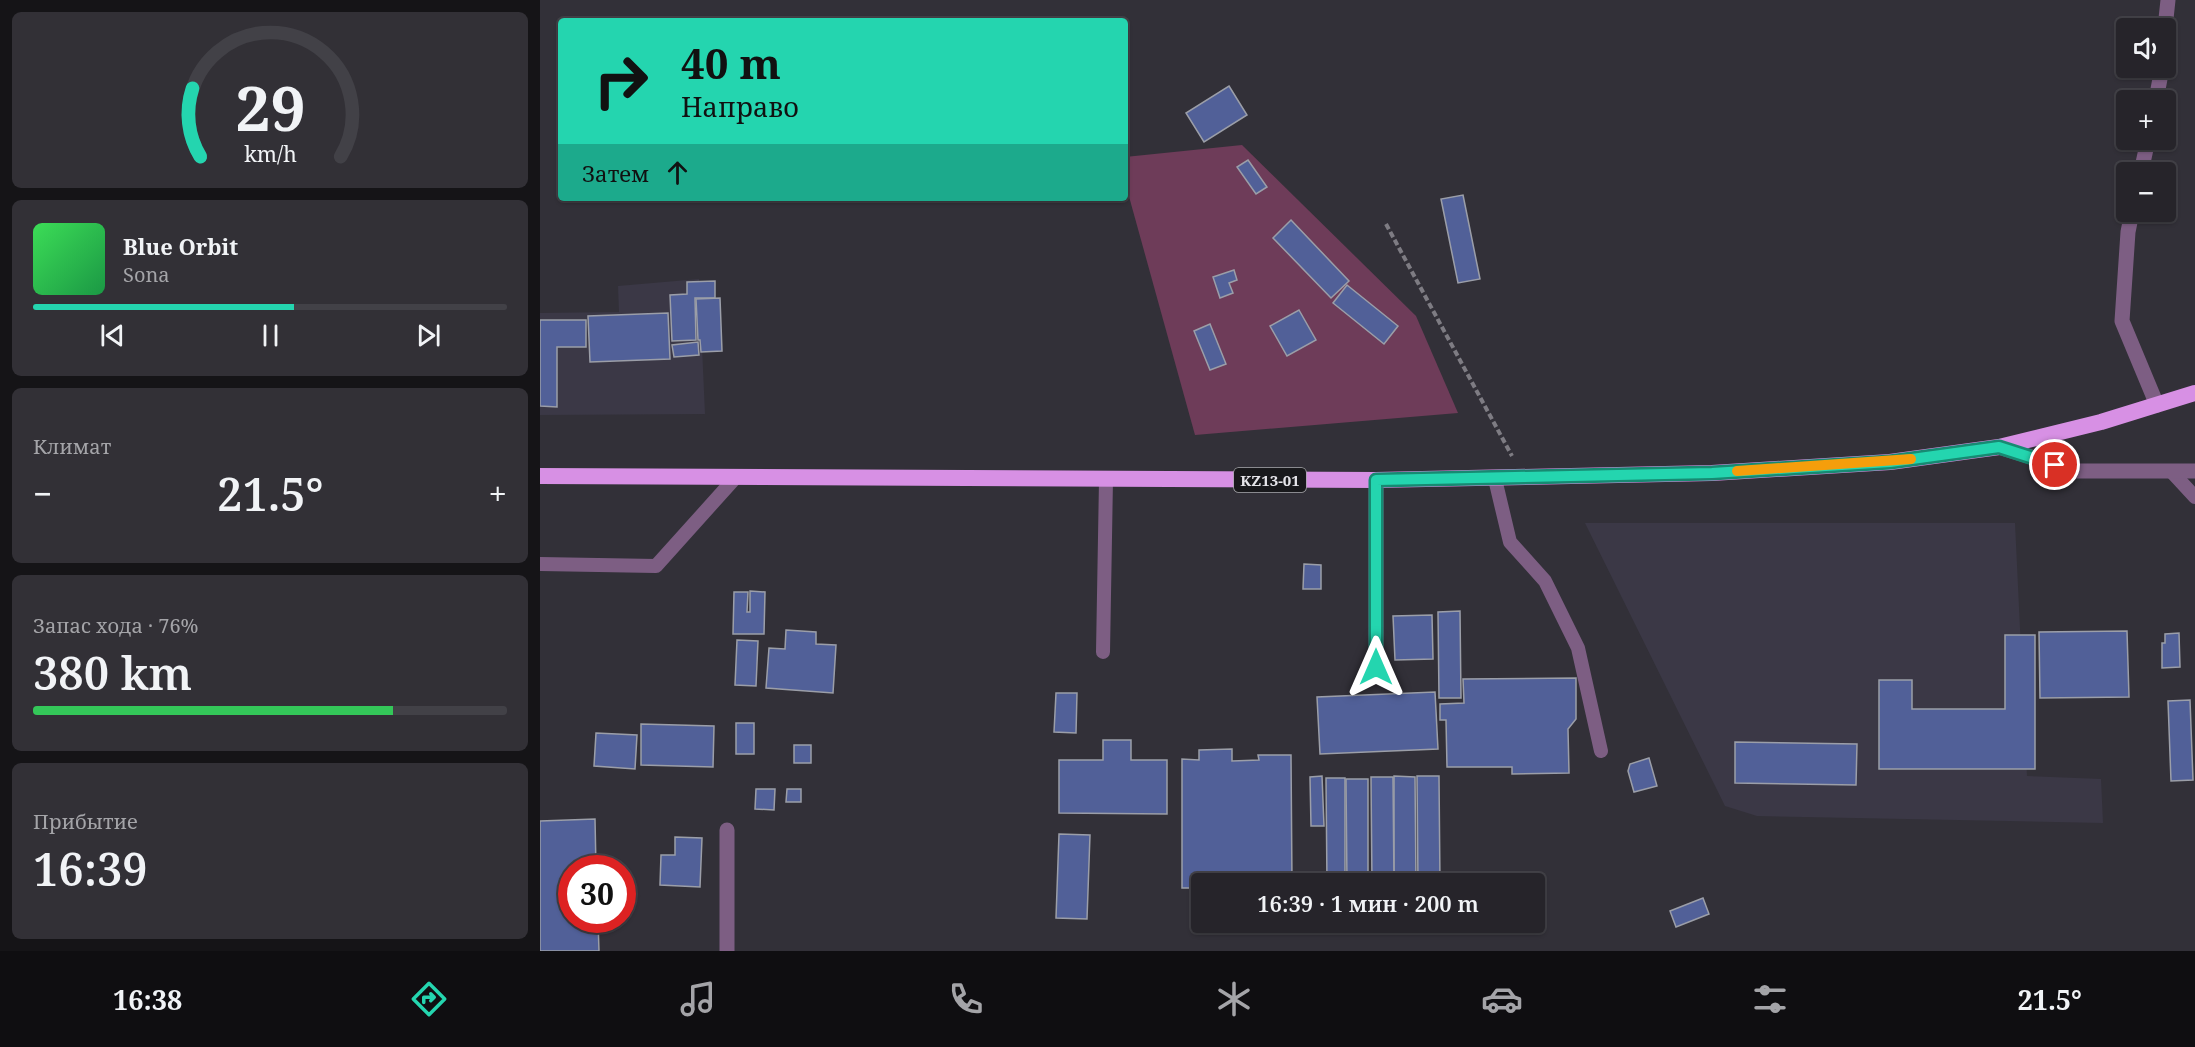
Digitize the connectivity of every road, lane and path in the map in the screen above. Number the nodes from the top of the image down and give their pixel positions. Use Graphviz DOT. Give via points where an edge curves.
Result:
graph roads {
  1 [pos="2168,0"];
  2 [pos="2167,18"];
  3 [pos="2130,222"];
  4 [pos="1386,224"];
  5 [pos="2195,393"];
  6 [pos="2157,405"];
  7 [pos="1999,447"];
  8 [pos="2171,471"];
  9 [pos="2195,471"];
  10 [pos="540,476"];
  11 [pos="735,477"];
  12 [pos="1524,478"];
  13 [pos="1495,479"];
  14 [pos="1106,480"];
  15 [pos="1376,480"];
  16 [pos="2195,497"];
  17 [pos="540,564"];
  18 [pos="1103,652"];
  19 [pos="1376,667"];
  20 [pos="1601,751"];
  21 [pos="727,830"];
  22 [pos="728,951"];
  1 -- 2 [label="street"];
  3 -- 6 [label="street" via="2122,321"];
  4 -- 12 [label="path"];
  5 -- 6 [label="highway, KZ13-01"];
  6 -- 7 [label="highway, KZ13-01"];
  7 -- 8 [label="street" via="2076,471"];
  7 -- 12 [label="highway, KZ13-01" via="1890,462 1712,473"];
  8 -- 9 [label="street"];
  8 -- 16 [label="lane"];
  10 -- 11 [label="highway, KZ13-01"];
  11 -- 14 [label="highway, KZ13-01"];
  11 -- 17 [label="lane" via="656,566"];
  12 -- 13 [label="highway, KZ13-01"];
  13 -- 15 [label="highway, KZ13-01"];
  13 -- 20 [label="lane" via="1510,542 1545,580 1578,648"];
  14 -- 15 [label="highway, KZ13-01"];
  14 -- 18 [label="lane"];
  15 -- 19 [label="street"];
  21 -- 22 [label="street"];
}
